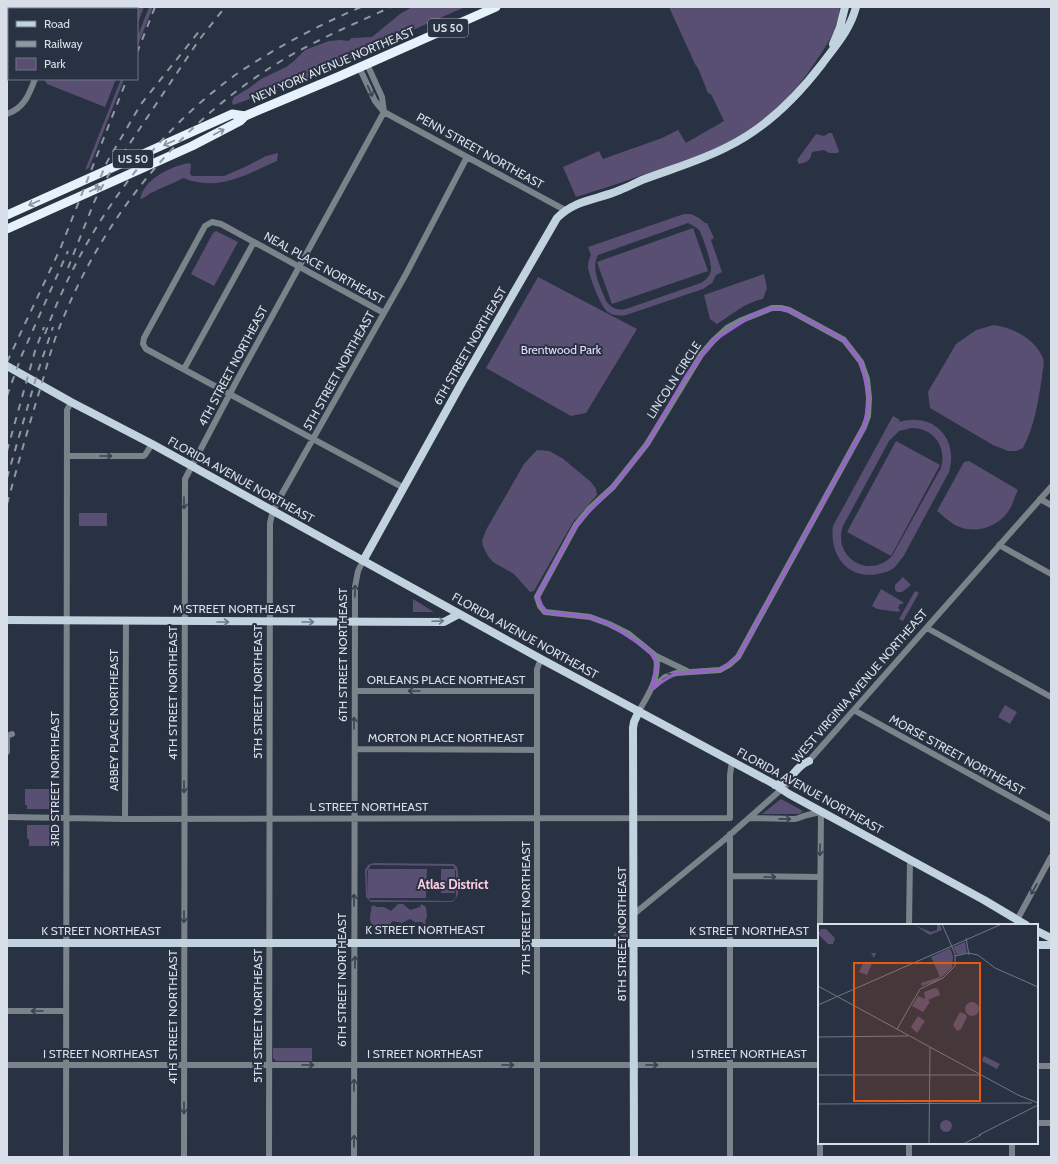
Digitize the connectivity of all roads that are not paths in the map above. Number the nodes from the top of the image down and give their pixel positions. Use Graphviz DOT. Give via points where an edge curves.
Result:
graph roads {
  1 [pos="496,7"];
  2 [pos="846,7"];
  3 [pos="856,7"];
  4 [pos="828,56"];
  5 [pos="363,66"];
  6 [pos="35,80"];
  7 [pos="384,112"];
  8 [pos="7,114"];
  9 [pos="245,116"];
  10 [pos="467,157"];
  11 [pos="565,210"];
  12 [pos="7,216"];
  13 [pos="7,229"];
  14 [pos="254,242"];
  15 [pos="299,267"];
  16 [pos="384,314"];
  17 [pos="9,368"];
  18 [pos="184,369"];
  19 [pos="230,394"];
  20 [pos="71,402"];
  21 [pos="314,439"];
  22 [pos="152,444"];
  23 [pos="67,456"];
  24 [pos="191,466"];
  25 [pos="1051,487"];
  26 [pos="404,488"];
  27 [pos="1040,499"];
  28 [pos="1051,505"];
  29 [pos="273,511"];
  30 [pos="999,545"];
  31 [pos="362,561"];
  32 [pos="1051,574"];
  33 [pos="459,614"];
  34 [pos="7,620"];
  35 [pos="66,620"];
  36 [pos="126,621"];
  37 [pos="184,622"];
  38 [pos="269,622"];
  39 [pos="354,622"];
  40 [pos="927,628"];
  41 [pos="656,656"];
  42 [pos="540,659"];
  43 [pos="687,672"];
  44 [pos="652,688"];
  45 [pos="354,691"];
  46 [pos="537,691"];
  47 [pos="1051,696"];
  48 [pos="854,710"];
  49 [pos="638,711"];
  50 [pos="12,734"];
  51 [pos="354,749"];
  52 [pos="537,750"];
  53 [pos="7,752"];
  54 [pos="732,761"];
  55 [pos="809,761"];
  56 [pos="778,787"];
  57 [pos="821,811"];
  58 [pos="7,817"];
  59 [pos="66,818"];
  60 [pos="269,818"];
  61 [pos="354,818"];
  62 [pos="537,818"];
  63 [pos="749,818"];
  64 [pos="125,819"];
  65 [pos="184,819"];
  66 [pos="634,819"];
  67 [pos="1051,819"];
  68 [pos="730,834"];
  69 [pos="1051,858"];
  70 [pos="910,860"];
  71 [pos="731,876"];
  72 [pos="820,877"];
  73 [pos="634,914"];
  74 [pos="1016,922"];
  75 [pos="820,924"];
  76 [pos="909,924"];
  77 [pos="1038,932"];
  78 [pos="1051,938"];
  79 [pos="269,942"];
  80 [pos="354,942"];
  81 [pos="537,942"];
  82 [pos="7,943"];
  83 [pos="66,943"];
  84 [pos="184,943"];
  85 [pos="634,943"];
  86 [pos="731,943"];
  87 [pos="818,943"];
  88 [pos="1038,945"];
  89 [pos="1051,945"];
  90 [pos="7,1011"];
  91 [pos="66,1011"];
  92 [pos="7,1065"];
  93 [pos="66,1065"];
  94 [pos="184,1065"];
  95 [pos="269,1065"];
  96 [pos="354,1065"];
  97 [pos="537,1065"];
  98 [pos="634,1065"];
  99 [pos="731,1065"];
  100 [pos="818,1066"];
  101 [pos="1038,1066"];
  102 [pos="1051,1066"];
  103 [pos="1038,1123"];
  104 [pos="1051,1123"];
  105 [pos="820,1144"];
  106 [pos="909,1144"];
  107 [pos="1012,1144"];
  108 [pos="66,1157"];
  109 [pos="184,1157"];
  110 [pos="269,1157"];
  111 [pos="354,1157"];
  112 [pos="537,1157"];
  113 [pos="634,1157"];
  114 [pos="730,1157"];
  115 [pos="820,1157"];
  116 [pos="909,1157"];
  117 [pos="1012,1157"];
  1 -- 5 [label="highway, NEW YORK AVENUE NORTHEAST / US 50"];
  2 -- 4 [label="main road"];
  3 -- 4 [label="main road" via="848,28"];
  4 -- 11 [label="main road" via="807,84 782,110 744,138 702,159"];
  5 -- 7 [label="street" via="375,101"];
  5 -- 9 [label="highway, NEW YORK AVENUE NORTHEAST / US 50"];
  6 -- 8 [label="street" via="24,104"];
  7 -- 10 [label="street, PENN STREET NORTHEAST"];
  7 -- 15 [label="street, 4TH STREET NORTHEAST"];
  9 -- 12 [label="highway, NEW YORK AVENUE NORTHEAST / US 50, one-way" via="232,114"];
  13 -- 9 [label="highway, NEW YORK AVENUE NORTHEAST / US 50, one-way" via="192,146"];
  10 -- 11 [label="street, PENN STREET NORTHEAST"];
  10 -- 16 [label="street, 5TH STREET NORTHEAST"];
  11 -- 26 [label="main road, 6TH STREET NORTHEAST" via="557,218 409,475"];
  14 -- 15 [label="street, NEAL PLACE NORTHEAST"];
  14 -- 18 [label="street, NEAL PLACE NORTHEAST"];
  14 -- 18 [label="street, NEAL PLACE NORTHEAST" via="219,223 210,222 205,226 143,344 145,348"];
  15 -- 16 [label="street, NEAL PLACE NORTHEAST"];
  15 -- 19 [label="street, 4TH STREET NORTHEAST"];
  16 -- 21 [label="street, 5TH STREET NORTHEAST"];
  17 -- 20 [label="main road, FLORIDA AVENUE NORTHEAST"];
  18 -- 19 [label="street"];
  19 -- 21 [label="street"];
  19 -- 24 [label="street, 4TH STREET NORTHEAST"];
  20 -- 22 [label="main road, FLORIDA AVENUE NORTHEAST"];
  20 -- 23 [label="street, 3RD STREET NORTHEAST" via="67,410"];
  21 -- 26 [label="street"];
  21 -- 29 [label="street, 5TH STREET NORTHEAST"];
  23 -- 22 [label="street, one-way" via="143,456"];
  22 -- 24 [label="main road, FLORIDA AVENUE NORTHEAST"];
  23 -- 35 [label="street, 3RD STREET NORTHEAST"];
  24 -- 29 [label="main road, FLORIDA AVENUE NORTHEAST"];
  24 -- 37 [label="street, 4TH STREET NORTHEAST, one-way" via="184,484"];
  25 -- 27 [label="street, WEST VIRGINIA AVENUE NORTHEAST"];
  26 -- 31 [label="main road, 6TH STREET NORTHEAST"];
  27 -- 28 [label="street"];
  27 -- 30 [label="street, WEST VIRGINIA AVENUE NORTHEAST"];
  29 -- 31 [label="main road, FLORIDA AVENUE NORTHEAST"];
  29 -- 38 [label="street, 5TH STREET NORTHEAST" via="270,523"];
  30 -- 32 [label="street"];
  30 -- 40 [label="street, WEST VIRGINIA AVENUE NORTHEAST"];
  31 -- 33 [label="main road, FLORIDA AVENUE NORTHEAST"];
  39 -- 31 [label="street, 6TH STREET NORTHEAST, one-way" via="355,583"];
  39 -- 33 [label="main road, M STREET NORTHEAST, one-way" via="444,622"];
  33 -- 42 [label="main road, FLORIDA AVENUE NORTHEAST"];
  34 -- 35 [label="main road, M STREET NORTHEAST"];
  35 -- 36 [label="main road, M STREET NORTHEAST"];
  35 -- 59 [label="street, 3RD STREET NORTHEAST"];
  36 -- 37 [label="main road, M STREET NORTHEAST"];
  36 -- 64 [label="street, ABBEY PLACE NORTHEAST"];
  37 -- 38 [label="main road, M STREET NORTHEAST, one-way"];
  37 -- 65 [label="street, 4TH STREET NORTHEAST, one-way"];
  38 -- 39 [label="main road, M STREET NORTHEAST, one-way"];
  38 -- 60 [label="street, 5TH STREET NORTHEAST"];
  39 -- 45 [label="street, 6TH STREET NORTHEAST"];
  40 -- 47 [label="street"];
  40 -- 48 [label="street, WEST VIRGINIA AVENUE NORTHEAST"];
  41 -- 43 [label="street, LINCOLN CIRCLE"];
  41 -- 43 [label="street, LINCOLN CIRCLE" via="629,634 609,624 584,616 545,612 537,597 576,525 613,487 647,444 686,376 713,341 727,328 753,315 772,308 789,310 844,340 851,347 861,362 867,379 868,416 738,657 720,670"];
  41 -- 44 [label="street, LINCOLN CIRCLE" via="657,675"];
  42 -- 46 [label="street, 7TH STREET NORTHEAST"];
  42 -- 49 [label="main road, FLORIDA AVENUE NORTHEAST"];
  44 -- 43 [label="street, LINCOLN CIRCLE, one-way" via="666,677"];
  44 -- 49 [label="street, LINCOLN CIRCLE"];
  46 -- 45 [label="street, ORLEANS PLACE NORTHEAST, one-way"];
  51 -- 45 [label="street, 6TH STREET NORTHEAST, one-way"];
  46 -- 52 [label="street, 7TH STREET NORTHEAST"];
  48 -- 55 [label="street, WEST VIRGINIA AVENUE NORTHEAST"];
  48 -- 67 [label="street, MORSE STREET NORTHEAST"];
  49 -- 54 [label="main road, FLORIDA AVENUE NORTHEAST"];
  49 -- 66 [label="main road, 8TH STREET NORTHEAST" via="634,722"];
  50 -- 53 [label="street" via="7,736"];
  51 -- 52 [label="street, MORTON PLACE NORTHEAST"];
  51 -- 61 [label="street, 6TH STREET NORTHEAST"];
  52 -- 62 [label="street, 7TH STREET NORTHEAST"];
  54 -- 56 [label="main road, FLORIDA AVENUE NORTHEAST"];
  54 -- 66 [label="street, L STREET NORTHEAST" via="730,818"];
  55 -- 56 [label="main road"];
  56 -- 57 [label="main road, FLORIDA AVENUE NORTHEAST"];
  56 -- 63 [label="street"];
  63 -- 57 [label="street, one-way" via="794,819"];
  57 -- 70 [label="main road, FLORIDA AVENUE NORTHEAST"];
  57 -- 72 [label="street, one-way"];
  58 -- 59 [label="street, L STREET NORTHEAST"];
  59 -- 64 [label="street, L STREET NORTHEAST"];
  59 -- 83 [label="street, 3RD STREET NORTHEAST"];
  60 -- 61 [label="street, L STREET NORTHEAST"];
  60 -- 65 [label="street, L STREET NORTHEAST"];
  60 -- 79 [label="street, 5TH STREET NORTHEAST"];
  61 -- 62 [label="street, L STREET NORTHEAST"];
  80 -- 61 [label="street, 6TH STREET NORTHEAST, one-way"];
  62 -- 66 [label="street, L STREET NORTHEAST"];
  62 -- 81 [label="street, 7TH STREET NORTHEAST"];
  63 -- 68 [label="street"];
  64 -- 65 [label="street, L STREET NORTHEAST"];
  65 -- 84 [label="street, 4TH STREET NORTHEAST, one-way"];
  66 -- 73 [label="main road, 8TH STREET NORTHEAST"];
  68 -- 71 [label="street"];
  68 -- 73 [label="street"];
  69 -- 74 [label="street, one-way"];
  70 -- 74 [label="main road, FLORIDA AVENUE NORTHEAST"];
  70 -- 76 [label="street"];
  71 -- 72 [label="street, one-way"];
  71 -- 86 [label="street"];
  72 -- 75 [label="street"];
  73 -- 85 [label="main road, 8TH STREET NORTHEAST"];
  77 -- 78 [label="main road"];
  79 -- 80 [label="main road, K STREET NORTHEAST"];
  79 -- 84 [label="main road, K STREET NORTHEAST"];
  79 -- 95 [label="street, 5TH STREET NORTHEAST"];
  80 -- 81 [label="main road, K STREET NORTHEAST"];
  96 -- 80 [label="street, 6TH STREET NORTHEAST, one-way"];
  81 -- 85 [label="main road, K STREET NORTHEAST"];
  81 -- 97 [label="street, 7TH STREET NORTHEAST"];
  82 -- 83 [label="main road, K STREET NORTHEAST"];
  83 -- 84 [label="main road, K STREET NORTHEAST"];
  83 -- 91 [label="street, 3RD STREET NORTHEAST"];
  84 -- 94 [label="street, 4TH STREET NORTHEAST"];
  85 -- 86 [label="main road, K STREET NORTHEAST"];
  85 -- 98 [label="main road, 8TH STREET NORTHEAST"];
  86 -- 87 [label="main road, K STREET NORTHEAST"];
  86 -- 99 [label="street"];
  88 -- 89 [label="main road"];
  91 -- 90 [label="street, one-way"];
  91 -- 93 [label="street, 3RD STREET NORTHEAST"];
  92 -- 93 [label="street, I STREET NORTHEAST"];
  93 -- 94 [label="street, I STREET NORTHEAST"];
  93 -- 108 [label="street, 3RD STREET NORTHEAST"];
  94 -- 95 [label="street, I STREET NORTHEAST"];
  94 -- 109 [label="street, 4TH STREET NORTHEAST, one-way"];
  95 -- 96 [label="street, I STREET NORTHEAST, one-way"];
  95 -- 110 [label="street, 5TH STREET NORTHEAST"];
  96 -- 97 [label="street, I STREET NORTHEAST, one-way"];
  111 -- 96 [label="street, 6TH STREET NORTHEAST, one-way"];
  97 -- 98 [label="street, I STREET NORTHEAST"];
  97 -- 112 [label="street, 7TH STREET NORTHEAST"];
  98 -- 99 [label="street, I STREET NORTHEAST, one-way"];
  98 -- 113 [label="main road, 8TH STREET NORTHEAST"];
  99 -- 100 [label="street, I STREET NORTHEAST"];
  99 -- 114 [label="street"];
  101 -- 102 [label="street"];
  103 -- 104 [label="street"];
  105 -- 115 [label="street"];
  106 -- 116 [label="street"];
  107 -- 117 [label="street"];
}
